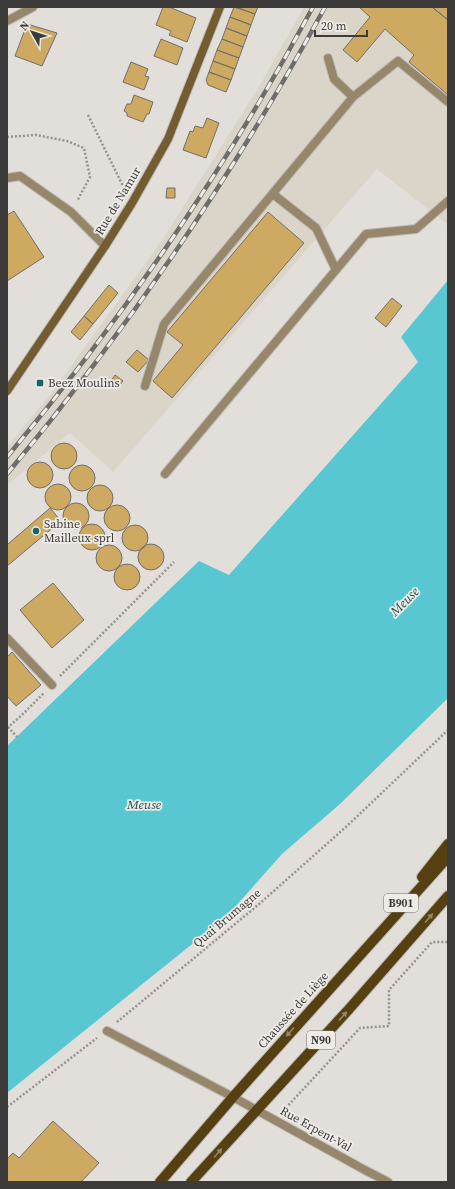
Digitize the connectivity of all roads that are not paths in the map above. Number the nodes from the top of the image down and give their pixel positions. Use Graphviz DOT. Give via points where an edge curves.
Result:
graph roads {
  1 [pos="33,7"];
  2 [pos="220,7"];
  3 [pos="7,21"];
  4 [pos="328,58"];
  5 [pos="354,97"];
  6 [pos="448,102"];
  7 [pos="7,178"];
  8 [pos="273,194"];
  9 [pos="448,201"];
  10 [pos="105,246"];
  11 [pos="336,270"];
  12 [pos="145,386"];
  13 [pos="7,391"];
  14 [pos="165,474"];
  15 [pos="7,638"];
  16 [pos="52,685"];
  17 [pos="448,844"];
  18 [pos="448,857"];
  19 [pos="448,896"];
  20 [pos="354,961"];
  21 [pos="107,1031"];
  22 [pos="233,1097"];
  23 [pos="258,1110"];
  24 [pos="160,1182"];
  25 [pos="191,1182"];
  26 [pos="388,1182"];
  1 -- 3 [label="street"];
  2 -- 10 [label="main road, Rue de Namur" via="168,139"];
  4 -- 5 [label="street" via="334,79"];
  5 -- 6 [label="street" via="398,61"];
  5 -- 8 [label="street"];
  7 -- 10 [label="street" via="20,176 71,212"];
  8 -- 11 [label="street" via="316,228"];
  8 -- 12 [label="street" via="164,324"];
  9 -- 11 [label="street" via="416,229 366,234"];
  10 -- 13 [label="main road, Rue de Namur"];
  11 -- 14 [label="street"];
  15 -- 16 [label="street"];
  17 -- 20 [label="main road, B901"];
  18 -- 20 [label="main road, Chaussée de Liège / N90"];
  23 -- 19 [label="main road, N90, one-way"];
  20 -- 22 [label="main road, Chaussée de Liège / N90, one-way"];
  21 -- 22 [label="street, Rue Erpent-Val"];
  22 -- 23 [label="street, Rue Erpent-Val"];
  22 -- 24 [label="main road, Chaussée de Liège / N90"];
  25 -- 23 [label="main road, N90, one-way"];
  23 -- 26 [label="street, Rue Erpent-Val"];
}
